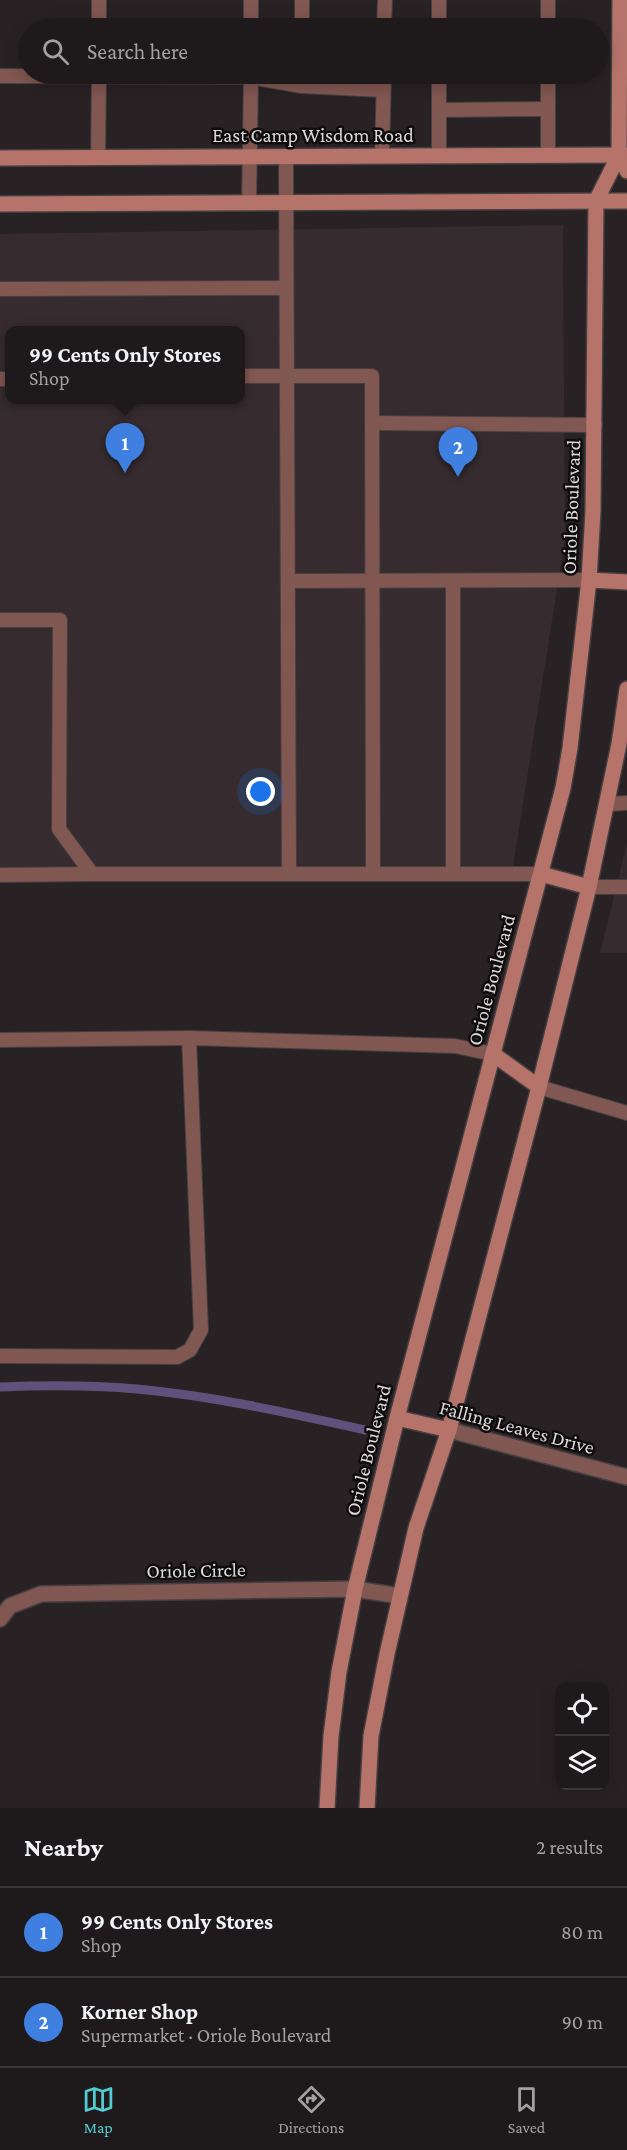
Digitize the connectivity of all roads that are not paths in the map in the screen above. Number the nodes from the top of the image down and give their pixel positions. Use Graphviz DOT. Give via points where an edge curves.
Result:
graph roads {
  1 [pos="99,0"];
  2 [pos="251,0"];
  3 [pos="302,0"];
  4 [pos="385,0"];
  5 [pos="439,0"];
  6 [pos="548,0"];
  7 [pos="620,0"];
  8 [pos="99,18"];
  9 [pos="251,18"];
  10 [pos="302,18"];
  11 [pos="384,18"];
  12 [pos="439,18"];
  13 [pos="548,18"];
  14 [pos="0,76"];
  15 [pos="18,76"];
  16 [pos="99,84"];
  17 [pos="251,84"];
  18 [pos="334,84"];
  19 [pos="383,84"];
  20 [pos="439,84"];
  21 [pos="548,84"];
  22 [pos="383,90"];
  23 [pos="548,109"];
  24 [pos="439,110"];
  25 [pos="623,154"];
  26 [pos="439,155"];
  27 [pos="548,155"];
  28 [pos="286,156"];
  29 [pos="382,156"];
  30 [pos="99,157"];
  31 [pos="250,157"];
  32 [pos="0,158"];
  33 [pos="627,171"];
  34 [pos="596,201"];
  35 [pos="627,201"];
  36 [pos="249,202"];
  37 [pos="286,202"];
  38 [pos="0,204"];
  39 [pos="286,288"];
  40 [pos="0,289"];
  41 [pos="245,376"];
  42 [pos="287,376"];
  43 [pos="372,423"];
  44 [pos="595,424"];
  45 [pos="589,580"];
  46 [pos="288,581"];
  47 [pos="373,581"];
  48 [pos="453,581"];
  49 [pos="627,582"];
  50 [pos="0,620"];
  51 [pos="627,688"];
  52 [pos="623,744"];
  53 [pos="627,803"];
  54 [pos="607,804"];
  55 [pos="373,873"];
  56 [pos="453,873"];
  57 [pos="92,874"];
  58 [pos="290,874"];
  59 [pos="541,874"];
  60 [pos="0,875"];
  61 [pos="589,887"];
  62 [pos="627,887"];
  63 [pos="189,1038"];
  64 [pos="0,1040"];
  65 [pos="493,1054"];
  66 [pos="539,1088"];
  67 [pos="627,1113"];
  68 [pos="0,1356"];
  69 [pos="397,1418"];
  70 [pos="449,1430"];
  71 [pos="627,1477"];
  72 [pos="355,1588"];
  73 [pos="400,1596"];
  74 [pos="0,1619"];
  75 [pos="327,1808"];
  76 [pos="367,1808"];
  1 -- 8 [label="lane"];
  2 -- 9 [label="lane"];
  3 -- 10 [label="lane"];
  4 -- 11 [label="lane"];
  5 -- 12 [label="lane"];
  6 -- 13 [label="lane"];
  7 -- 25 [label="street, Oriole Boulevard"];
  14 -- 15 [label="lane"];
  16 -- 30 [label="lane"];
  17 -- 31 [label="lane"];
  18 -- 22 [label="lane"];
  19 -- 22 [label="lane"];
  20 -- 24 [label="lane"];
  21 -- 23 [label="lane"];
  22 -- 29 [label="lane"];
  23 -- 24 [label="lane"];
  23 -- 27 [label="lane"];
  24 -- 26 [label="lane"];
  25 -- 27 [label="street, East Camp Wisdom Road"];
  25 -- 33 [label="street, Oriole Boulevard"];
  25 -- 34 [label="street, Oriole Boulevard"];
  26 -- 27 [label="street, East Camp Wisdom Road"];
  26 -- 29 [label="street, East Camp Wisdom Road"];
  28 -- 29 [label="street, East Camp Wisdom Road"];
  28 -- 31 [label="street, East Camp Wisdom Road"];
  28 -- 37 [label="lane"];
  30 -- 31 [label="street, East Camp Wisdom Road"];
  30 -- 32 [label="street, East Camp Wisdom Road"];
  31 -- 36 [label="lane"];
  34 -- 35 [label="street"];
  34 -- 37 [label="street"];
  34 -- 44 [label="street, Oriole Boulevard"];
  36 -- 37 [label="street"];
  36 -- 38 [label="street"];
  37 -- 39 [label="lane"];
  39 -- 40 [label="lane"];
  39 -- 42 [label="lane"];
  41 -- 42 [label="lane"];
  42 -- 43 [label="lane" via="372,376"];
  42 -- 46 [label="lane"];
  43 -- 44 [label="lane"];
  43 -- 47 [label="lane"];
  44 -- 45 [label="street, Oriole Boulevard"];
  45 -- 48 [label="lane"];
  45 -- 49 [label="street"];
  45 -- 59 [label="street, Oriole Boulevard" via="570,748"];
  46 -- 47 [label="lane"];
  46 -- 58 [label="lane"];
  47 -- 48 [label="lane"];
  47 -- 55 [label="lane"];
  48 -- 56 [label="lane"];
  50 -- 57 [label="lane" via="60,620 59,829"];
  51 -- 52 [label="street"];
  52 -- 54 [label="street"];
  53 -- 54 [label="lane"];
  54 -- 61 [label="street"];
  55 -- 56 [label="lane"];
  55 -- 58 [label="lane"];
  56 -- 59 [label="lane"];
  57 -- 58 [label="lane"];
  57 -- 60 [label="lane"];
  59 -- 61 [label="street"];
  59 -- 65 [label="street, Oriole Boulevard"];
  61 -- 62 [label="lane"];
  61 -- 66 [label="street"];
  63 -- 64 [label="lane"];
  63 -- 65 [label="lane" via="455,1046"];
  63 -- 68 [label="lane" via="201,1330 189,1350 177,1358"];
  65 -- 66 [label="street"];
  65 -- 69 [label="street, Oriole Boulevard"];
  66 -- 67 [label="lane"];
  66 -- 70 [label="street"];
  69 -- 70 [label="street, Falling Leaves Drive"];
  69 -- 72 [label="street, Oriole Boulevard"];
  70 -- 71 [label="street, Falling Leaves Drive"];
  70 -- 73 [label="street" via="416,1528"];
  72 -- 73 [label="street, Oriole Circle"];
  72 -- 74 [label="street, Oriole Circle" via="41,1594 10,1606"];
  72 -- 75 [label="street, Oriole Boulevard" via="339,1672"];
  73 -- 76 [label="street" via="371,1736"];
}
